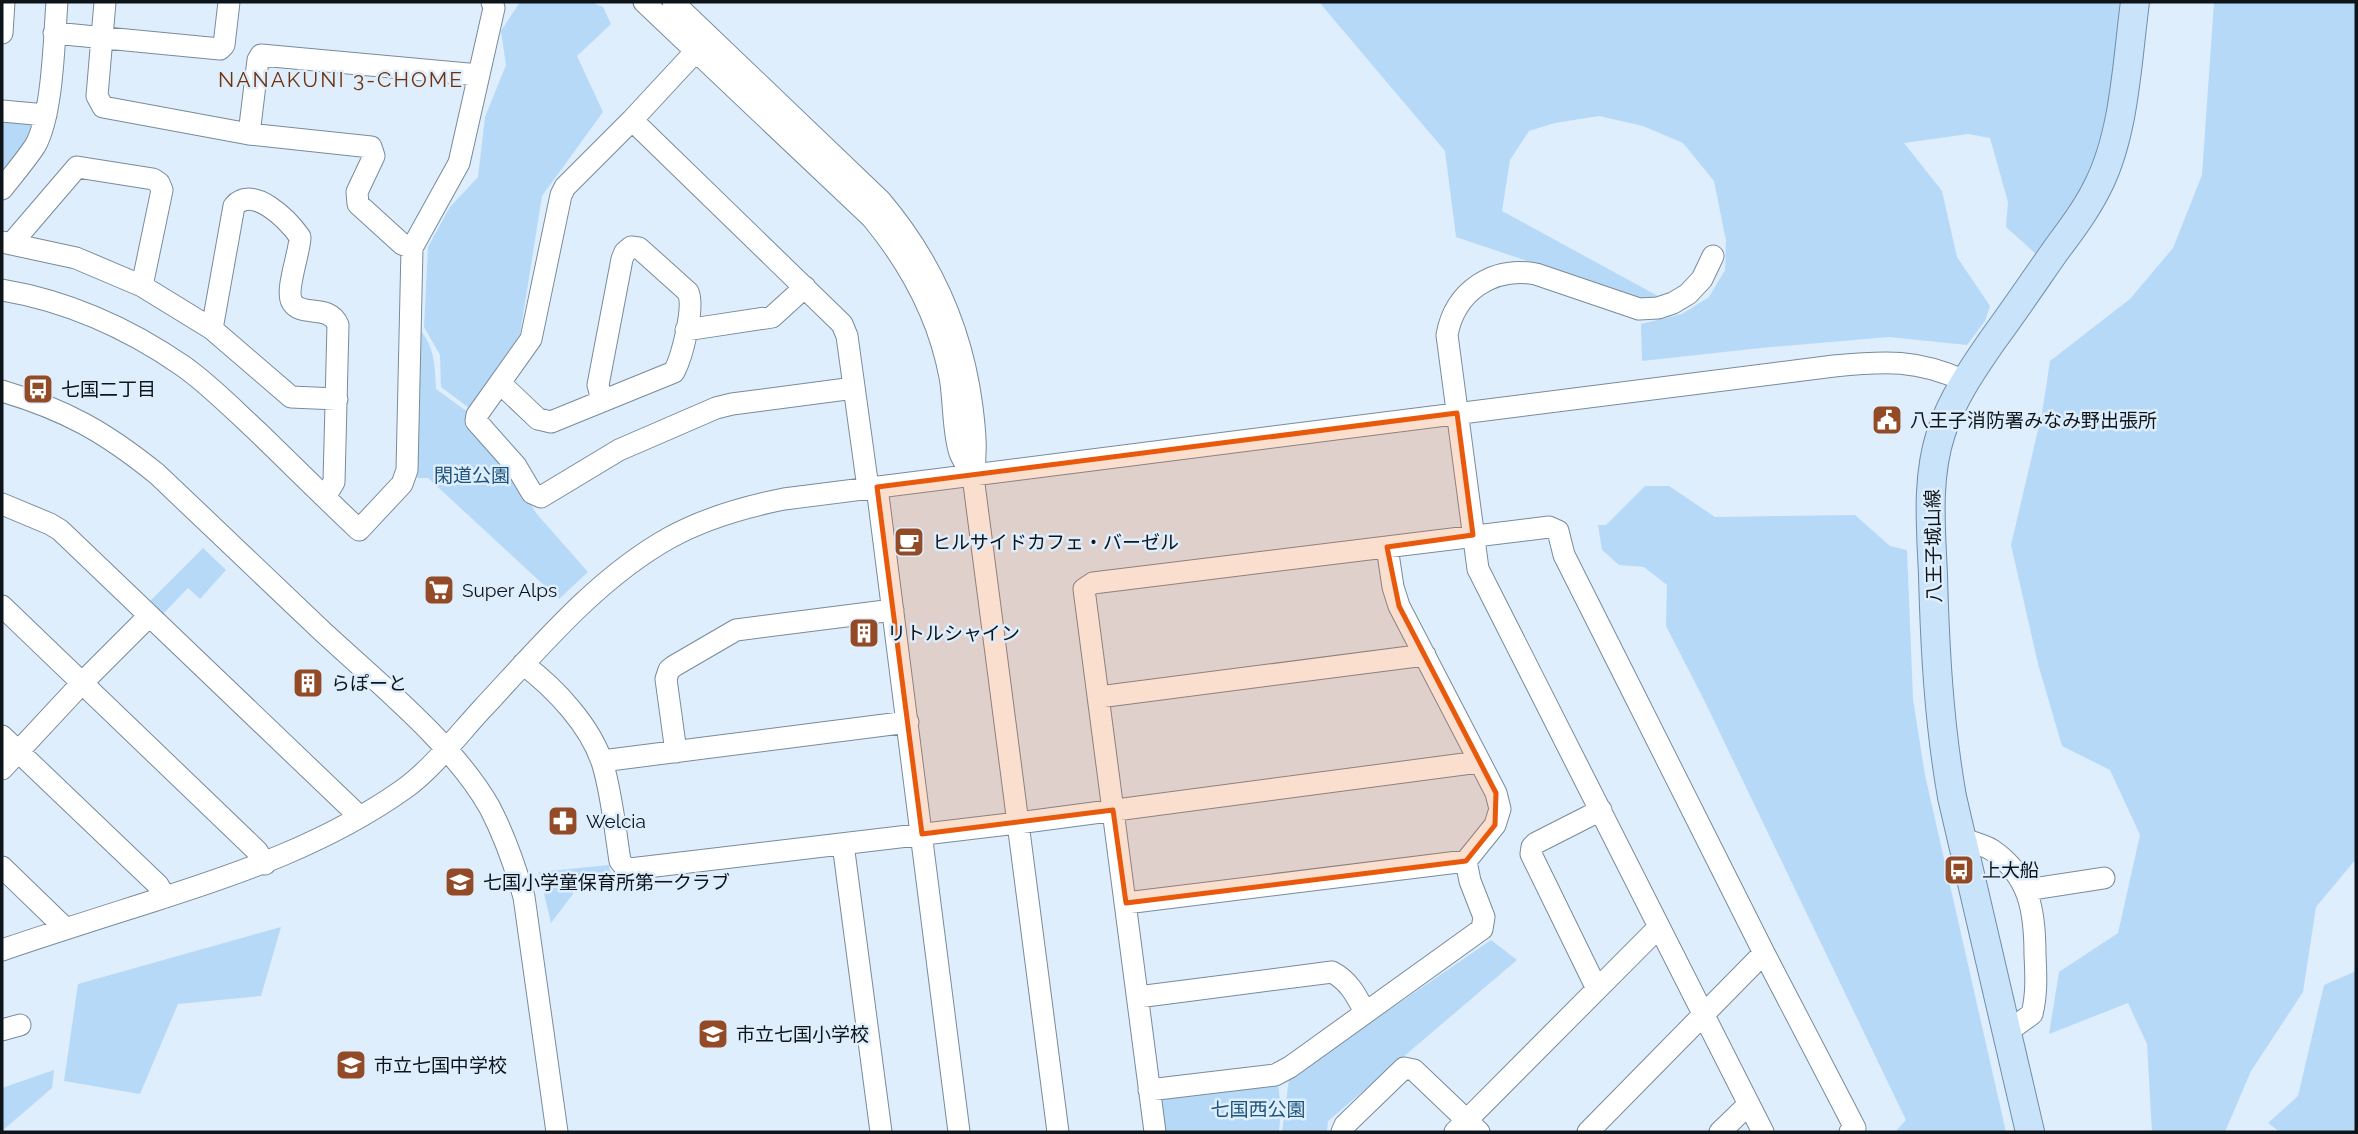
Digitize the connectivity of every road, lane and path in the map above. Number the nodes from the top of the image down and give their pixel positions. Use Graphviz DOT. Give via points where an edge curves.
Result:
graph roads {
  1 [pos="5,2"];
  2 [pos="57,2"];
  3 [pos="105,2"];
  4 [pos="229,2"];
  5 [pos="492,2"];
  6 [pos="644,2"];
  7 [pos="673,2"];
  8 [pos="2135,2"];
  9 [pos="2,33"];
  10 [pos="54,33"];
  11 [pos="101,37"];
  12 [pos="703,43"];
  13 [pos="479,75"];
  14 [pos="2,111"];
  15 [pos="46,115"];
  16 [pos="632,120"];
  17 [pos="249,134"];
  18 [pos="2,189"];
  19 [pos="6,243"];
  20 [pos="412,248"];
  21 [pos="1713,256"];
  22 [pos="142,286"];
  23 [pos="805,287"];
  24 [pos="2,290"];
  25 [pos="212,329"];
  26 [pos="686,330"];
  27 [pos="1965,381"];
  28 [pos="500,384"];
  29 [pos="854,388"];
  30 [pos="2,391"];
  31 [pos="337,399"];
  32 [pos="602,401"];
  33 [pos="1457,413"];
  34 [pos="973,476"];
  35 [pos="872,488"];
  36 [pos="325,497"];
  37 [pos="2,504"];
  38 [pos="1473,535"];
  39 [pos="1387,547"];
  40 [pos="2,606"];
  41 [pos="893,610"];
  42 [pos="149,617"];
  43 [pos="1425,655"];
  44 [pos="523,664"];
  45 [pos="83,682"];
  46 [pos="1099,697"];
  47 [pos="908,722"];
  48 [pos="2,736"];
  49 [pos="445,748"];
  50 [pos="18,752"];
  51 [pos="676,752"];
  52 [pos="602,761"];
  53 [pos="1479,762"];
  54 [pos="2,769"];
  55 [pos="1113,810"];
  56 [pos="1601,810"];
  57 [pos="359,817"];
  58 [pos="1018,823"];
  59 [pos="922,834"];
  60 [pos="1962,839"];
  61 [pos="843,845"];
  62 [pos="1466,861"];
  63 [pos="265,864"];
  64 [pos="2,867"];
  65 [pos="2104,878"];
  66 [pos="2027,890"];
  67 [pos="165,897"];
  68 [pos="1126,904"];
  69 [pos="1659,927"];
  70 [pos="66,929"];
  71 [pos="2,950"];
  72 [pos="1764,953"];
  73 [pos="1597,989"];
  74 [pos="1138,997"];
  75 [pos="1365,1012"];
  76 [pos="1704,1014"];
  77 [pos="2007,1032"];
  78 [pos="1149,1090"];
  79 [pos="1748,1104"];
  80 [pos="1467,1128"];
  81 [pos="557,1132"];
  82 [pos="881,1132"];
  83 [pos="959,1132"];
  84 [pos="1058,1132"];
  85 [pos="1155,1132"];
  86 [pos="1342,1132"];
  87 [pos="1588,1132"];
  88 [pos="1720,1132"];
  89 [pos="1763,1132"];
  90 [pos="1850,1132"];
  91 [pos="2030,1132"];
  1 -- 9 [label="street"];
  2 -- 10 [label="street"];
  3 -- 11 [label="street"];
  4 -- 11 [label="street" via="220,48"];
  5 -- 13 [label="street"];
  6 -- 12 [label="street"];
  7 -- 12 [label="street"];
  8 -- 27 [label="main road, 八王子城山線" via="2120,115 2099,186"];
  10 -- 11 [label="street"];
  10 -- 15 [label="street"];
  11 -- 17 [label="street" via="97,96 103,107"];
  12 -- 16 [label="street"];
  12 -- 34 [label="street" via="888,237 934,318 950,376 959,451"];
  13 -- 17 [label="street" via="261,55"];
  13 -- 20 [label="street" via="459,163"];
  14 -- 15 [label="street"];
  15 -- 18 [label="street" via="36,144"];
  16 -- 23 [label="street"];
  16 -- 28 [label="street" via="565,187 533,333"];
  17 -- 20 [label="street" via="371,147 374,156 357,192 358,204"];
  19 -- 22 [label="street" via="76,258"];
  19 -- 22 [label="street" via="77,167 153,179 162,190"];
  20 -- 36 [label="street" via="405,477 359,530"];
  21 -- 33 [label="street" via="1688,294 1658,308 1639,309 1520,271 1475,286 1453,313 1447,335"];
  22 -- 25 [label="street"];
  23 -- 26 [label="street" via="772,317"];
  23 -- 29 [label="street" via="848,336"];
  24 -- 36 [label="street" via="100,319 139,338 220,396"];
  25 -- 31 [label="street" via="291,397"];
  25 -- 31 [label="street" via="234,206 239,200 257,200 300,237 290,300 337,320"];
  26 -- 32 [label="street" via="674,372"];
  26 -- 32 [label="street" via="691,304 688,292 644,251 631,247 622,260 600,372"];
  27 -- 33 [label="street" via="1919,364 1869,363"];
  27 -- 60 [label="main road, 八王子城山線" via="1940,436 1930,511 1939,710"];
  28 -- 29 [label="street" via="476,421 539,497 619,450 716,408"];
  28 -- 32 [label="street" via="547,422"];
  29 -- 35 [label="street"];
  30 -- 49 [label="street" via="65,413 120,444 194,508"];
  31 -- 36 [label="street" via="334,482"];
  33 -- 34 [label="street"];
  33 -- 38 [label="street"];
  34 -- 35 [label="street"];
  34 -- 58 [label="street"];
  35 -- 41 [label="street"];
  35 -- 44 [label="street" via="753,505 671,537 604,584"];
  37 -- 42 [label="street" via="55,526"];
  38 -- 39 [label="street"];
  38 -- 56 [label="street" via="1482,581"];
  38 -- 72 [label="street" via="1549,527 1558,531 1564,555"];
  39 -- 43 [label="street" via="1399,606"];
  39 -- 46 [label="street" via="1088,585 1084,589"];
  40 -- 45 [label="street"];
  41 -- 47 [label="street"];
  41 -- 51 [label="street" via="736,630 674,666 666,679"];
  42 -- 45 [label="street"];
  42 -- 57 [label="street"];
  43 -- 46 [label="street"];
  43 -- 53 [label="street"];
  44 -- 49 [label="street"];
  44 -- 52 [label="street" via="571,710"];
  45 -- 50 [label="street"];
  45 -- 63 [label="street" via="257,851"];
  46 -- 55 [label="street"];
  47 -- 51 [label="street"];
  47 -- 59 [label="street"];
  48 -- 50 [label="street"];
  49 -- 57 [label="street" via="410,784"];
  49 -- 81 [label="street" via="489,806 515,865 530,931"];
  50 -- 54 [label="street"];
  50 -- 67 [label="street" via="158,885"];
  51 -- 52 [label="street"];
  52 -- 61 [label="street" via="620,861 625,867"];
  53 -- 55 [label="street"];
  53 -- 62 [label="street" via="1500,809 1496,825"];
  55 -- 58 [label="street"];
  55 -- 68 [label="street"];
  56 -- 69 [label="street"];
  56 -- 73 [label="street" via="1536,843 1531,854"];
  57 -- 63 [label="street"];
  58 -- 59 [label="street"];
  58 -- 84 [label="street"];
  59 -- 61 [label="street"];
  59 -- 83 [label="street"];
  60 -- 66 [label="street" via="1991,849 2011,866"];
  60 -- 77 [label="main road, 八王子城山線"];
  61 -- 82 [label="street"];
  62 -- 68 [label="street"];
  62 -- 75 [label="street" via="1484,918 1482,929"];
  63 -- 67 [label="street"];
  64 -- 70 [label="street"];
  65 -- 66 [label="street"];
  66 -- 77 [label="street" via="2035,944 2035,1002 2032,1014"];
  67 -- 70 [label="street"];
  68 -- 74 [label="street"];
  69 -- 73 [label="street"];
  69 -- 76 [label="street"];
  70 -- 71 [label="street"];
  72 -- 76 [label="street"];
  72 -- 90 [label="street" via="1855,1128"];
  73 -- 80 [label="street"];
  74 -- 75 [label="street" via="1332,972 1343,978"];
  74 -- 78 [label="street"];
  75 -- 78 [label="street" via="1275,1075"];
  76 -- 79 [label="street"];
  76 -- 87 [label="street"];
  77 -- 91 [label="main road, 八王子城山線"];
  78 -- 85 [label="street"];
  79 -- 88 [label="street"];
  79 -- 89 [label="street"];
  80 -- 86 [label="street" via="1414,1070 1404,1068"];
}
